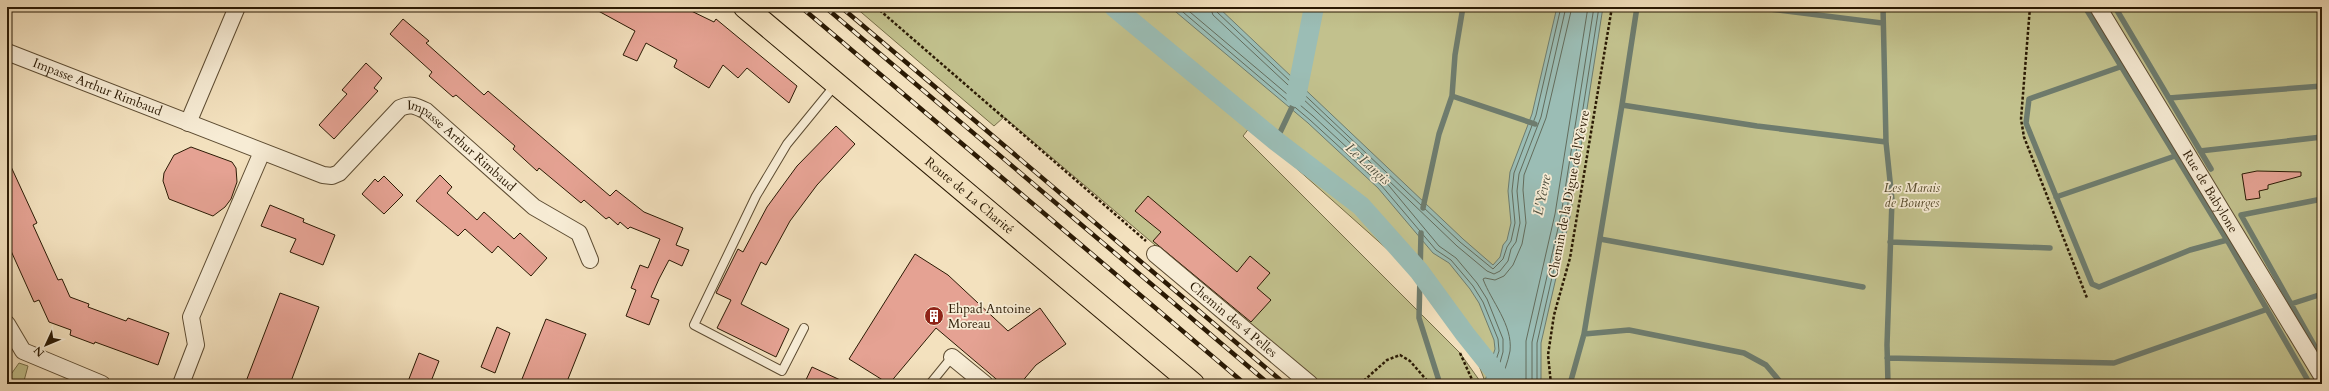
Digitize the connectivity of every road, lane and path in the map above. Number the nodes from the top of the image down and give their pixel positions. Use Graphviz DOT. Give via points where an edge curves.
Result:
graph roads {
  1 [pos="237,7"];
  2 [pos="745,7"];
  3 [pos="876,7"];
  4 [pos="1612,7"];
  5 [pos="2030,7"];
  6 [pos="2098,7"];
  7 [pos="7,52"];
  8 [pos="836,83"];
  9 [pos="188,123"];
  10 [pos="262,152"];
  11 [pos="1156,254"];
  12 [pos="590,260"];
  13 [pos="2087,298"];
  14 [pos="7,324"];
  15 [pos="804,328"];
  16 [pos="1460,353"];
  17 [pos="952,357"];
  18 [pos="2322,376"];
  19 [pos="102,384"];
  20 [pos="181,384"];
  21 [pos="930,384"];
  22 [pos="985,384"];
  23 [pos="1193,384"];
  24 [pos="1310,384"];
  25 [pos="1360,384"];
  26 [pos="1430,384"];
  27 [pos="1474,384"];
  28 [pos="1551,384"];
  1 -- 9 [label="street"];
  2 -- 8 [label="main road, Route de La Charité"];
  3 -- 11 [label="path" via="1134,229"];
  4 -- 28 [label="path, Chemin de la Digue de l'Yèvre" via="1570,258 1554,315 1548,355"];
  5 -- 13 [label="path" via="2022,119 2024,137"];
  6 -- 18 [label="street, Rue de Babylone"];
  7 -- 9 [label="street, Impasse Arthur Rimbaud"];
  8 -- 15 [label="lane" via="788,144 756,196 694,325 782,371"];
  8 -- 23 [label="main road, Route de La Charité"];
  9 -- 10 [label="street, Impasse Arthur Rimbaud"];
  10 -- 12 [label="street, Impasse Arthur Rimbaud" via="332,176 339,173 400,108 407,104 416,106 426,111 534,207 579,233"];
  10 -- 20 [label="street" via="191,317 196,345"];
  11 -- 24 [label="street, Chemin des 4 Pelles"];
  14 -- 19 [label="street" via="23,351"];
  16 -- 27 [label="path"];
  17 -- 21 [label="lane"];
  17 -- 22 [label="street"];
  25 -- 26 [label="path" via="1387,360 1400,355 1410,361"];
}
